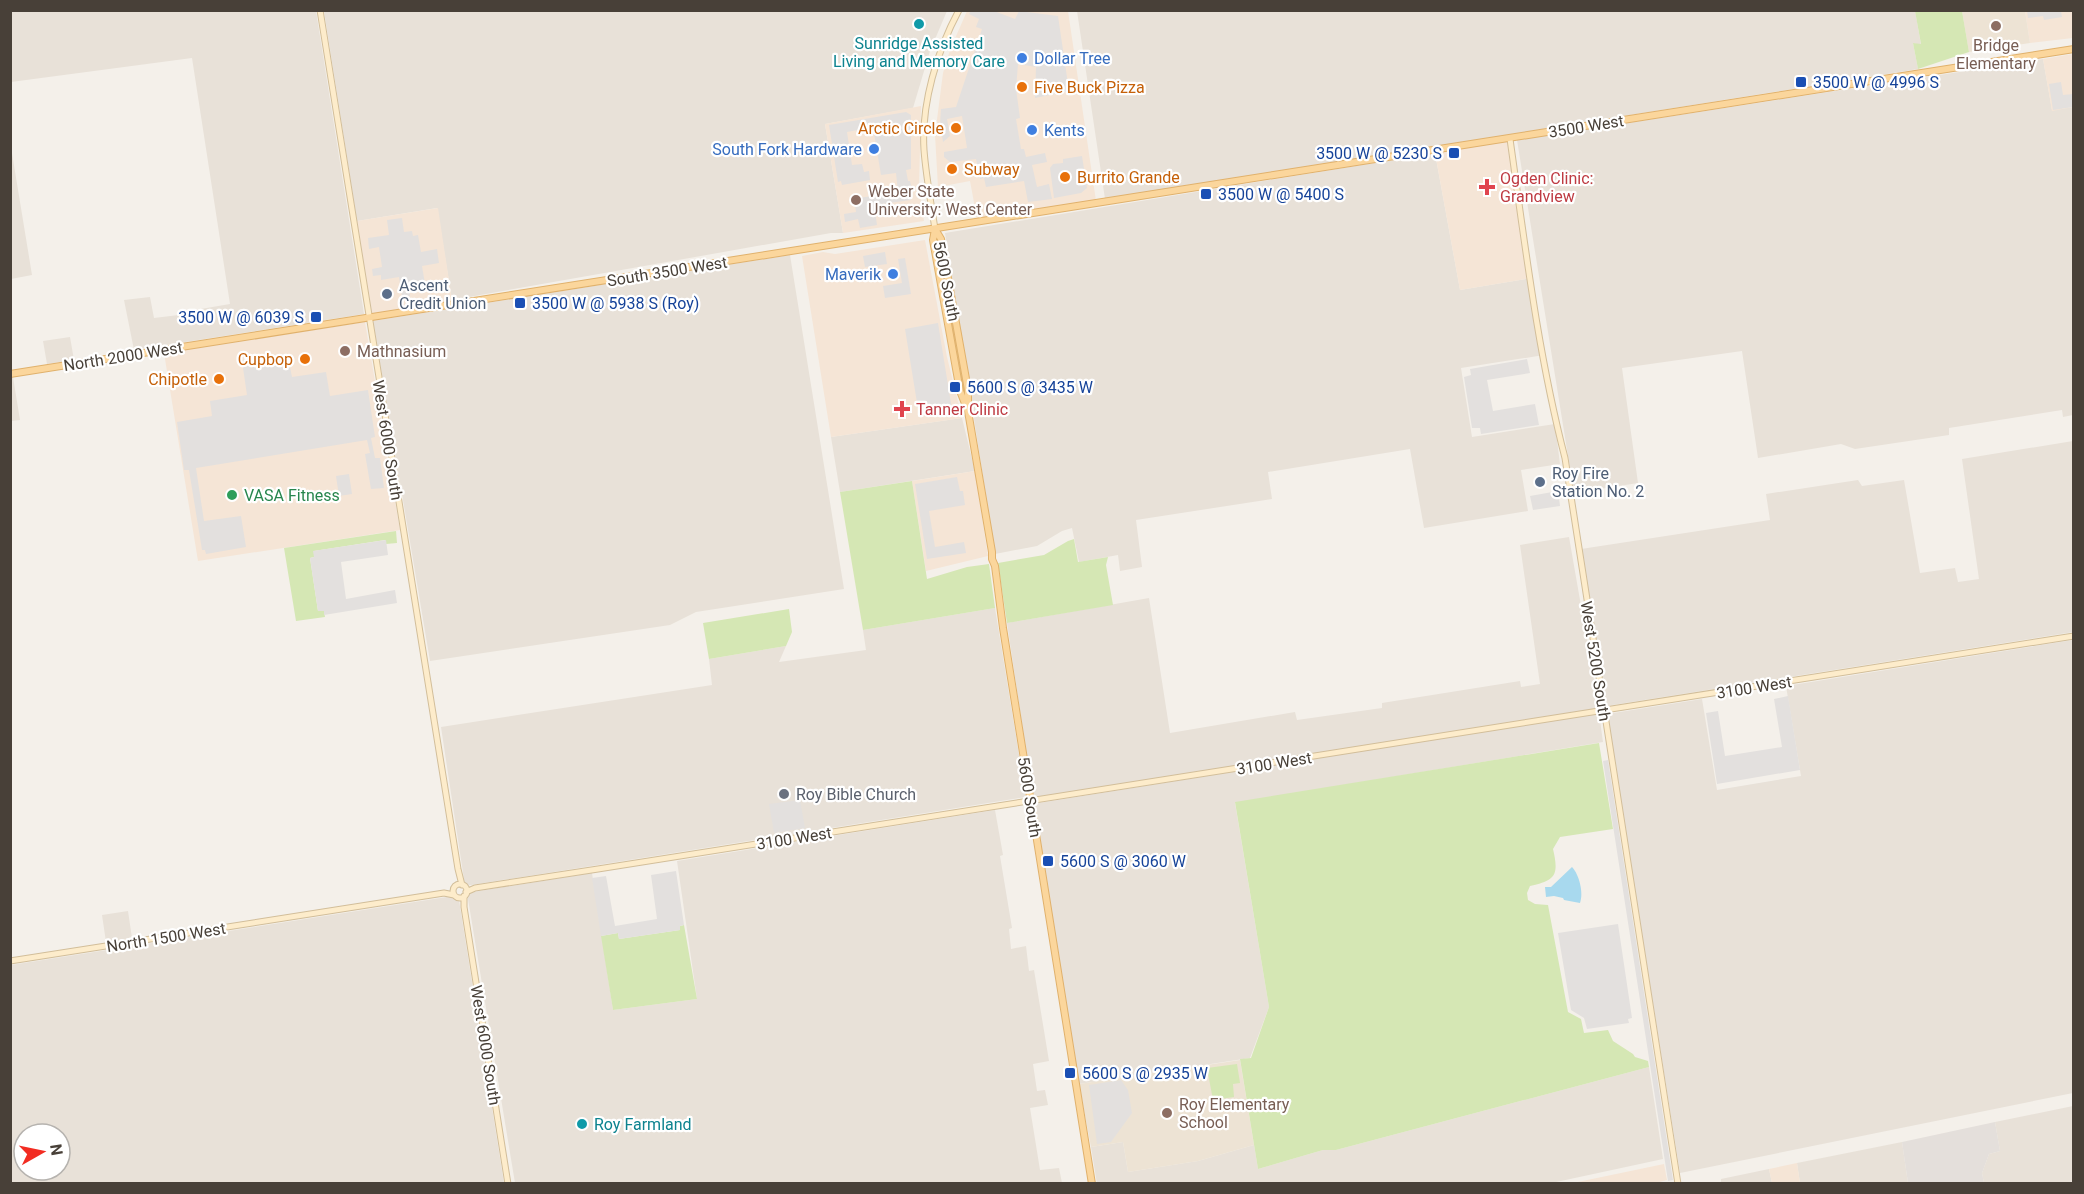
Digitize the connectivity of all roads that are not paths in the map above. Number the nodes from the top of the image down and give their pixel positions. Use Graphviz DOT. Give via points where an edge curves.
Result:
graph roads {
  1 [pos="320,10"];
  2 [pos="959,10"];
  3 [pos="2073,49"];
  4 [pos="1510,139"];
  5 [pos="1098,203"];
  6 [pos="935,229"];
  7 [pos="368,317"];
  8 [pos="235,338"];
  9 [pos="10,374"];
  10 [pos="2073,636"];
  11 [pos="1604,711"];
  12 [pos="1031,801"];
  13 [pos="460,890"];
  14 [pos="322,912"];
  15 [pos="10,961"];
  16 [pos="508,1184"];
  17 [pos="1092,1184"];
  18 [pos="1677,1184"];
  1 -- 7 [label="street, West 6000 South"];
  2 -- 6 [label="street" via="935,72 928,104 924,149"];
  3 -- 4 [label="main road, 3500 West"];
  4 -- 5 [label="main road, 3500 West"];
  4 -- 11 [label="street, West 5200 South"];
  5 -- 6 [label="main road, South 3500 West"];
  6 -- 7 [label="main road, South 3500 West"];
  6 -- 12 [label="main road, 5600 South" via="941,238 968,390 968,411"];
  7 -- 8 [label="main road, South 3500 West"];
  7 -- 13 [label="street, West 6000 South"];
  8 -- 9 [label="main road, North 2000 West"];
  10 -- 11 [label="street, 3100 West"];
  11 -- 12 [label="street, 3100 West"];
  11 -- 18 [label="street, West 5200 South"];
  12 -- 13 [label="street, 3100 West"];
  12 -- 17 [label="main road, 5600 South"];
  13 -- 14 [label="street, 3100 West"];
  13 -- 16 [label="street, West 6000 South"];
  14 -- 15 [label="street, North 1500 West"];
}
